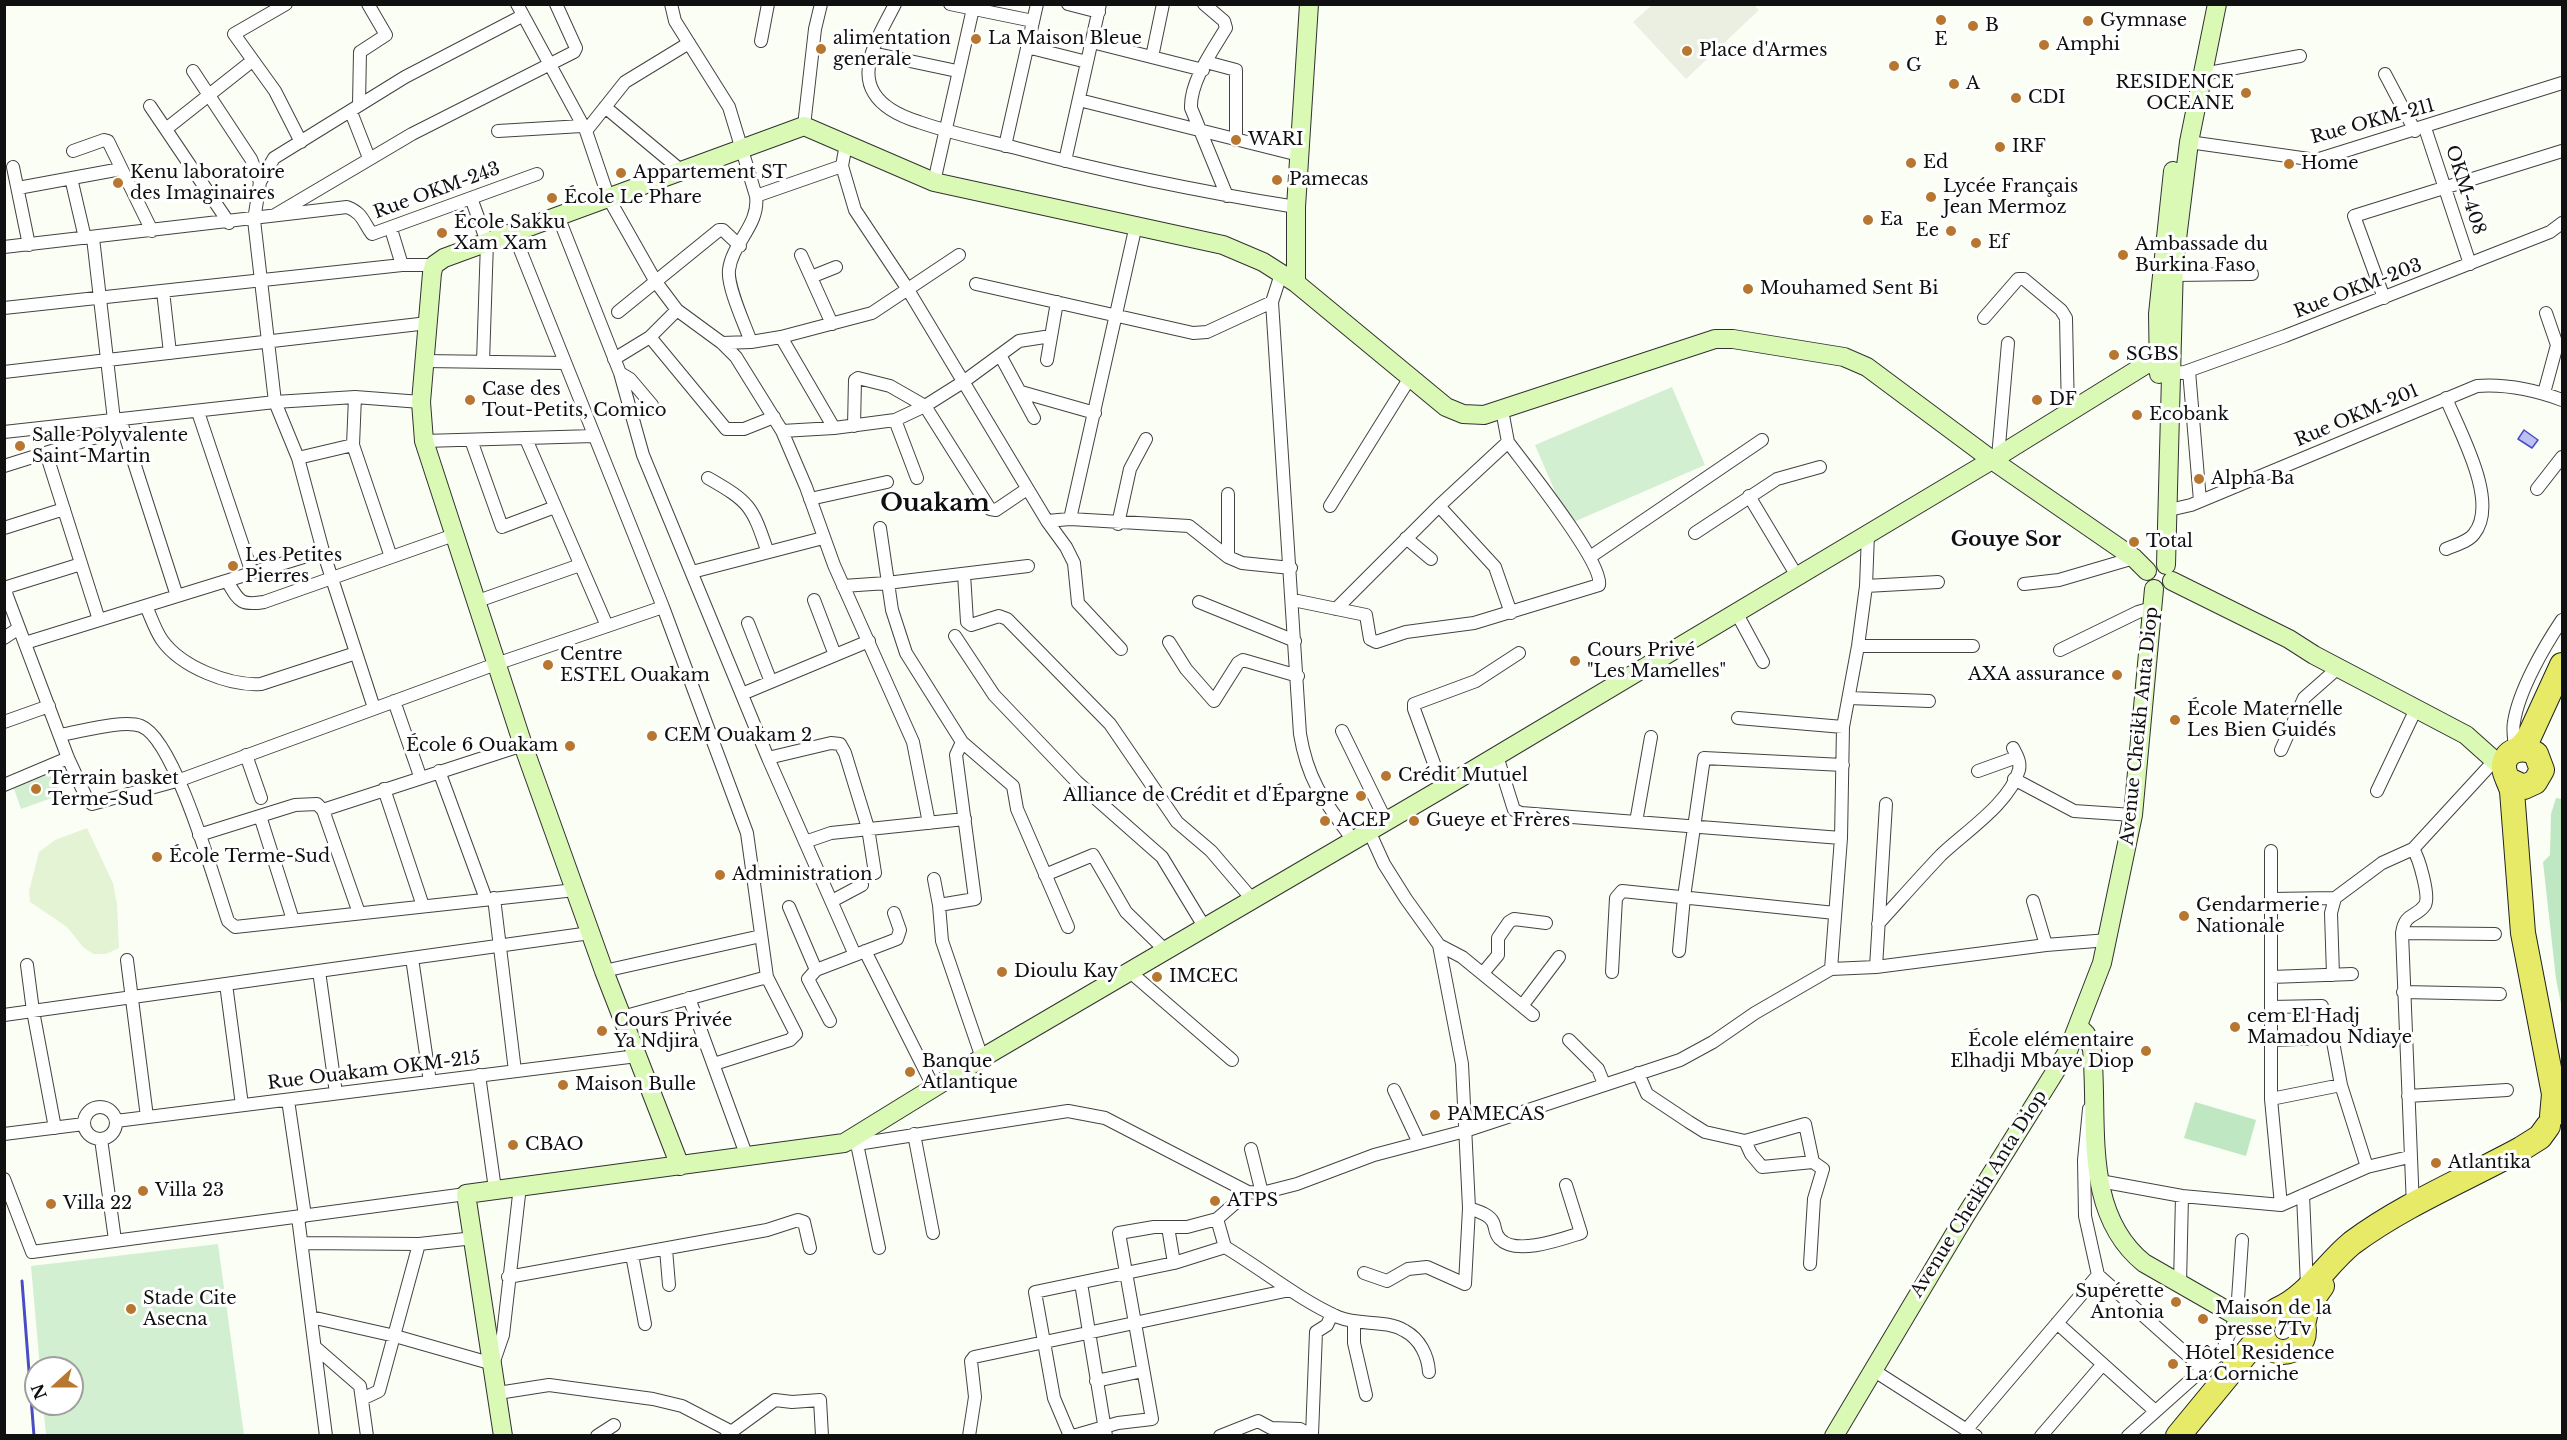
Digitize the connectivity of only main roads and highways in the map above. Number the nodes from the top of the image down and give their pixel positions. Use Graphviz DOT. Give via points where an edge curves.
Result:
graph roads {
  1 [pos="2562,665"];
  2 [pos="2562,687"];
  3 [pos="2539,731"];
  4 [pos="2509,760"];
  5 [pos="2538,773"];
  6 [pos="2562,1074"];
  7 [pos="2557,1128"];
  8 [pos="2266,1323"];
  9 [pos="2303,1325"];
  10 [pos="2278,1352"];
  11 [pos="2178,1436"];
  12 [pos="2193,1436"];
  1 -- 3 [label="highway"];
  2 -- 3 [label="highway"];
  3 -- 4 [label="highway"];
  3 -- 5 [label="highway"];
  4 -- 5 [label="highway" via="2531,751"];
  4 -- 5 [label="highway" via="2524,787"];
  4 -- 7 [label="highway" via="2523,933 2553,1086"];
  5 -- 6 [label="highway" via="2529,808 2532,916"];
  7 -- 8 [label="highway" via="2352,1244"];
  7 -- 9 [label="highway" via="2353,1255 2313,1296 2304,1312"];
  8 -- 9 [label="highway" via="2283,1309 2296,1314"];
  8 -- 10 [label="highway" via="2269,1347"];
  8 -- 11 [label="highway"];
  9 -- 10 [label="highway" via="2303,1336 2297,1346"];
  10 -- 12 [label="highway" via="2254,1365"];
}
